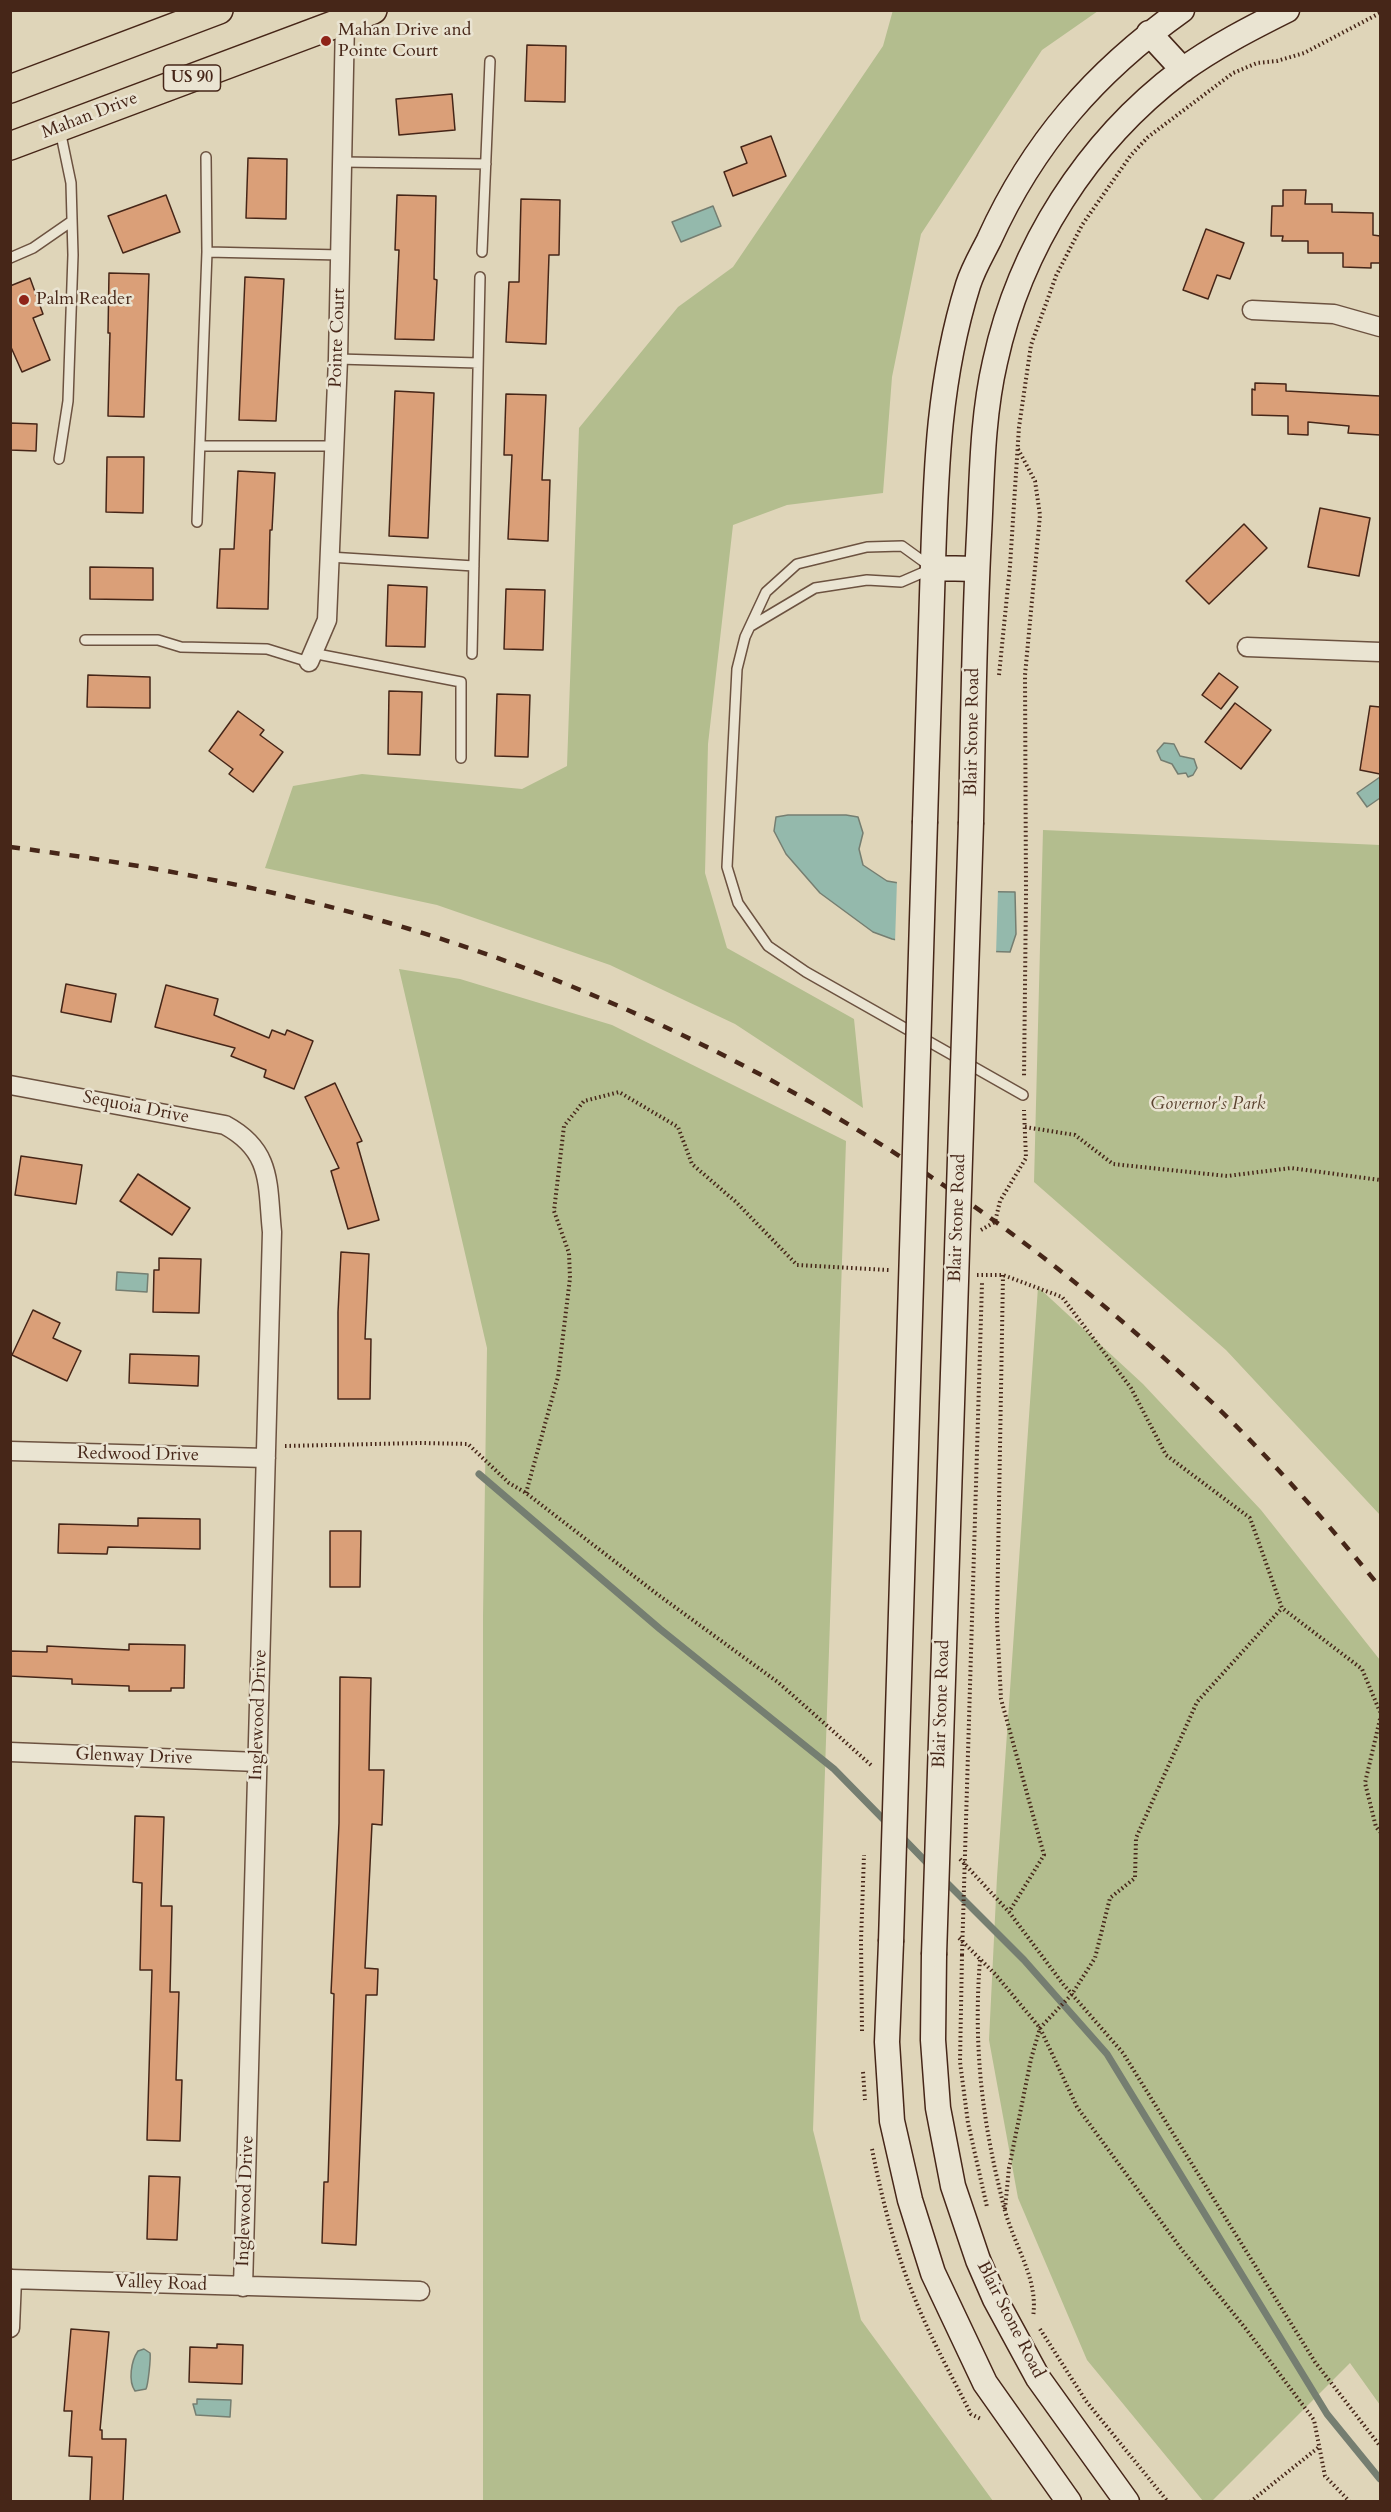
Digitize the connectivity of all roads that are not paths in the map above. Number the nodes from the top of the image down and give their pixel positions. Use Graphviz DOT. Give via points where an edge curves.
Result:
graph roads {
  1 [pos="219,10"];
  2 [pos="373,10"];
  3 [pos="1182,10"];
  4 [pos="1287,10"];
  5 [pos="343,16"];
  6 [pos="1149,33"];
  7 [pos="490,62"];
  8 [pos="1183,70"];
  9 [pos="10,88"];
  10 [pos="59,128"];
  11 [pos="12,142"];
  12 [pos="206,157"];
  13 [pos="342,162"];
  14 [pos="486,164"];
  15 [pos="72,221"];
  16 [pos="207,252"];
  17 [pos="482,252"];
  18 [pos="341,255"];
  19 [pos="10,258"];
  20 [pos="480,277"];
  21 [pos="1252,310"];
  22 [pos="1380,327"];
  23 [pos="338,359"];
  24 [pos="478,363"];
  25 [pos="200,446"];
  26 [pos="334,446"];
  27 [pos="59,459"];
  28 [pos="196,522"];
  29 [pos="329,557"];
  30 [pos="474,566"];
  31 [pos="933,568"];
  32 [pos="977,570"];
  33 [pos="751,626"];
  34 [pos="85,640"];
  35 [pos="1247,647"];
  36 [pos="1380,652"];
  37 [pos="472,654"];
  38 [pos="310,657"];
  39 [pos="461,758"];
  40 [pos="10,1085"];
  41 [pos="1023,1095"];
  42 [pos="254,1147"];
  43 [pos="10,1451"];
  44 [pos="266,1458"];
  45 [pos="10,1752"];
  46 [pos="258,1762"];
  47 [pos="11,2279"];
  48 [pos="243,2287"];
  49 [pos="420,2291"];
  50 [pos="10,2328"];
  51 [pos="1069,2502"];
  52 [pos="1127,2502"];
  1 -- 9 [label="main road"];
  2 -- 5 [label="main road, Mahan Drive / US 90"];
  3 -- 6 [label="main road"];
  4 -- 8 [label="main road, Blair Stone Road"];
  5 -- 10 [label="main road, Mahan Drive / US 90"];
  5 -- 13 [label="street, Pointe Court"];
  6 -- 8 [label="main road"];
  6 -- 31 [label="main road" via="1094,82 1024,172 968,283 949,359 938,438"];
  7 -- 14 [label="lane"];
  8 -- 32 [label="main road, Blair Stone Road" via="1102,144 1073,181 1037,242 1017,287 994,362 985,433"];
  10 -- 11 [label="main road, Mahan Drive / US 90"];
  10 -- 15 [label="lane" via="71,183"];
  12 -- 16 [label="lane"];
  13 -- 14 [label="lane"];
  13 -- 18 [label="street, Pointe Court"];
  14 -- 17 [label="lane"];
  15 -- 19 [label="lane" via="33,248"];
  15 -- 27 [label="lane" via="68,401"];
  16 -- 18 [label="lane"];
  16 -- 25 [label="lane"];
  18 -- 23 [label="street, Pointe Court"];
  20 -- 24 [label="lane"];
  21 -- 22 [label="street" via="1334,314"];
  23 -- 24 [label="lane"];
  23 -- 26 [label="street, Pointe Court"];
  24 -- 30 [label="lane"];
  25 -- 26 [label="lane"];
  25 -- 28 [label="lane"];
  26 -- 29 [label="street, Pointe Court"];
  29 -- 30 [label="lane"];
  29 -- 38 [label="street, Pointe Court" via="327,620"];
  30 -- 37 [label="lane"];
  31 -- 32 [label="main road"];
  31 -- 33 [label="lane" via="901,582 867,580 815,588"];
  31 -- 33 [label="lane" via="902,546 867,547 797,564 766,592"];
  31 -- 51 [label="main road, bridge" via="887,2042 892,2121 910,2200 933,2273 985,2383"];
  32 -- 52 [label="main road, Blair Stone Road, bridge" via="934,1955 933,2040 938,2108 954,2186 995,2299 1038,2378"];
  33 -- 41 [label="lane" via="737,669 727,867 738,903 768,946 796,965"];
  34 -- 38 [label="lane" via="158,640 181,647 267,649"];
  35 -- 36 [label="street"];
  38 -- 39 [label="lane" via="461,682"];
  40 -- 42 [label="street, Sequoia Drive" via="225,1125 242,1134"];
  42 -- 44 [label="street, Inglewood Drive" via="266,1173 272,1232"];
  43 -- 44 [label="street, Redwood Drive"];
  44 -- 46 [label="street, Inglewood Drive"];
  45 -- 46 [label="street, Glenway Drive"];
  46 -- 48 [label="street, Inglewood Drive"];
  47 -- 48 [label="street, Valley Road"];
  47 -- 50 [label="street"];
  48 -- 49 [label="street, Valley Road"];
}
